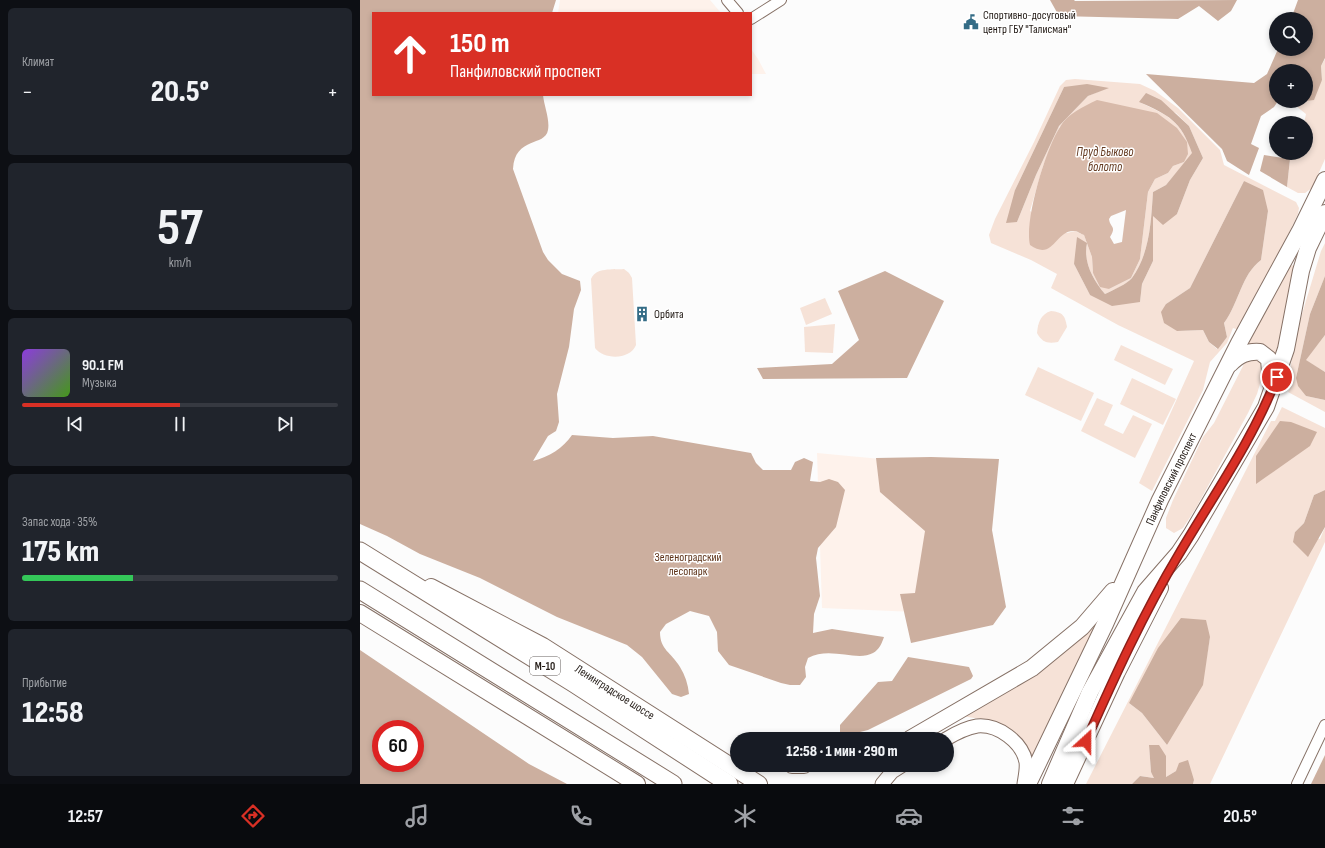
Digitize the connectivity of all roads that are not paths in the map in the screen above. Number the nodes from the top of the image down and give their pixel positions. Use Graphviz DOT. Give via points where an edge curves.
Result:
graph roads {
  1 [pos="727,0"];
  2 [pos="781,0"];
  3 [pos="737,12"];
  4 [pos="752,18"];
  5 [pos="1325,180"];
  6 [pos="1325,212"];
  7 [pos="1228,365"];
  8 [pos="1269,399"];
  9 [pos="360,551"];
  10 [pos="1179,553"];
  11 [pos="1130,565"];
  12 [pos="360,590"];
  13 [pos="360,613"];
  14 [pos="1325,725"];
  15 [pos="922,732"];
  16 [pos="954,734"];
  17 [pos="697,744"];
  18 [pos="730,754"];
  19 [pos="892,772"];
  20 [pos="637,784"];
  21 [pos="673,784"];
  22 [pos="729,784"];
  23 [pos="758,784"];
  24 [pos="882,784"];
  25 [pos="1024,784"];
  26 [pos="1028,784"];
  27 [pos="1050,784"];
  28 [pos="1065,784"];
  29 [pos="1297,784"];
  1 -- 3 [label="street"];
  2 -- 4 [label="street"];
  5 -- 7 [label="main road, Панфиловский проспект"];
  6 -- 8 [label="main road" via="1308,248 1301,271 1286,349"];
  7 -- 8 [label="main road" via="1246,352 1260,352 1266,356 1271,368"];
  7 -- 11 [label="main road, Панфиловский проспект"];
  8 -- 10 [label="main road" via="1252,433"];
  9 -- 17 [label="main road, Ленинградское шоссе / М-10" via="543,646"];
  9 -- 22 [label="highway, Ленинградское шоссе / М-10" via="573,683"];
  10 -- 27 [label="main road" via="1145,592 1090,692"];
  10 -- 28 [label="main road" via="1117,672"];
  11 -- 15 [label="main road" via="1098,609 1058,648 1032,668"];
  11 -- 26 [label="main road, Панфиловский проспект" via="1102,631"];
  12 -- 21 [label="highway, М-10"];
  13 -- 20 [label="main road"];
  14 -- 29 [label="street"];
  16 -- 25 [label="street" via="977,726 995,728 1021,751 1026,762"];
  17 -- 18 [label="main road"];
  17 -- 23 [label="main road, Ленинградское шоссе / М-10"];
  19 -- 24 [label="street"];
}
